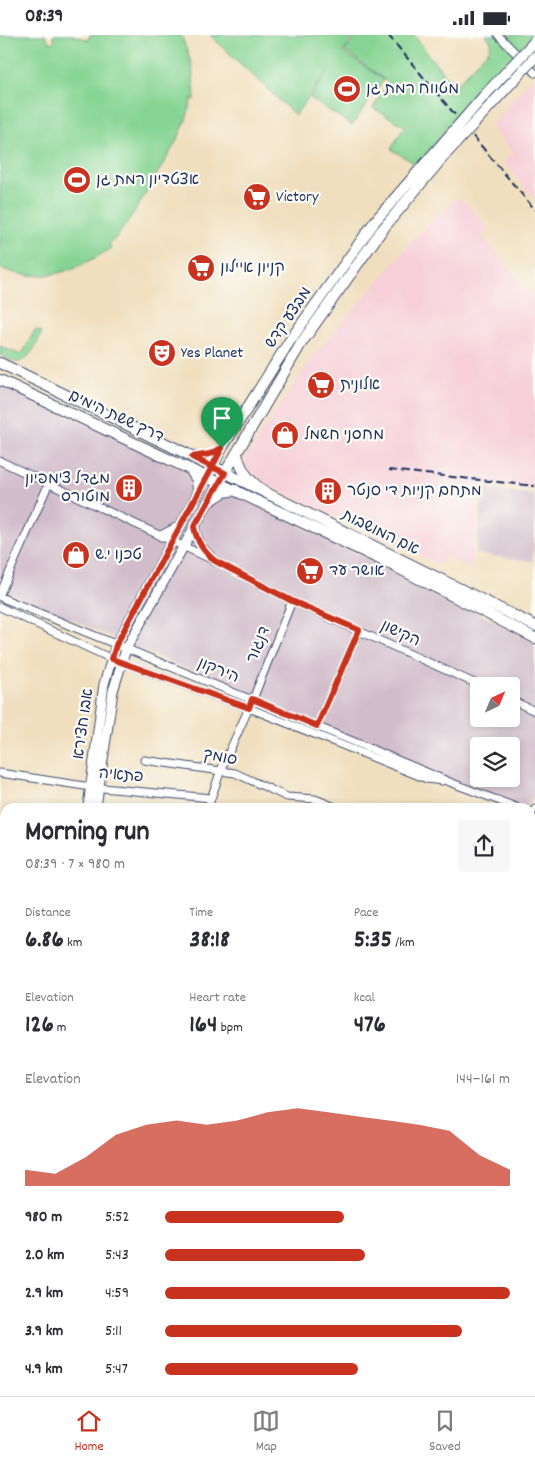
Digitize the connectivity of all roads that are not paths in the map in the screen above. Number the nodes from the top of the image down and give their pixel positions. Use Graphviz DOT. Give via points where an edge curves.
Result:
graph roads {
  1 [pos="498,35"];
  2 [pos="535,41"];
  3 [pos="535,57"];
  4 [pos="535,73"];
  5 [pos="343,274"];
  6 [pos="0,363"];
  7 [pos="0,380"];
  8 [pos="222,448"];
  9 [pos="236,454"];
  10 [pos="192,457"];
  11 [pos="0,461"];
  12 [pos="212,467"];
  13 [pos="190,469"];
  14 [pos="225,473"];
  15 [pos="207,477"];
  16 [pos="49,483"];
  17 [pos="219,483"];
  18 [pos="237,490"];
  19 [pos="198,491"];
  20 [pos="266,493"];
  21 [pos="210,501"];
  22 [pos="181,525"];
  23 [pos="194,527"];
  24 [pos="161,536"];
  25 [pos="172,541"];
  26 [pos="183,547"];
  27 [pos="215,561"];
  28 [pos="0,595"];
  29 [pos="292,601"];
  30 [pos="0,607"];
  31 [pos="535,626"];
  32 [pos="359,630"];
  33 [pos="535,638"];
  34 [pos="116,645"];
  35 [pos="126,649"];
  36 [pos="112,659"];
  37 [pos="122,662"];
  38 [pos="470,681"];
  39 [pos="252,699"];
  40 [pos="520,704"];
  41 [pos="249,708"];
  42 [pos="535,711"];
  43 [pos="317,726"];
  44 [pos="144,760"];
  45 [pos="221,770"];
  46 [pos="0,773"];
  47 [pos="452,783"];
  48 [pos="95,787"];
  49 [pos="211,798"];
  50 [pos="89,803"];
  51 [pos="96,803"];
  52 [pos="209,803"];
  53 [pos="327,803"];
  54 [pos="505,803"];
  1 -- 4 [label="street"];
  2 -- 5 [label="main road, מבצע קדש, bridge" via="371,226"];
  3 -- 5 [label="main road, מבצע קדש, bridge"];
  5 -- 8 [label="main road, מבצע קדש" via="291,339"];
  5 -- 9 [label="main road, מבצע קדש"];
  6 -- 10 [label="main road, דרך ששת הימים"];
  7 -- 13 [label="main road, דרך ששת הימים"];
  8 -- 10 [label="main road"];
  8 -- 12 [label="main road, מבצע קדש"];
  9 -- 14 [label="main road, מבצע קדש"];
  9 -- 20 [label="main road" via="246,477"];
  10 -- 12 [label="main road, דרך ששת הימים"];
  11 -- 16 [label="street, הקישון"];
  12 -- 14 [label="main road, אם המושבות"];
  12 -- 15 [label="main road, מבצע קדש"];
  13 -- 15 [label="main road, דרך ששת הימים"];
  13 -- 19 [label="main road" via="197,480"];
  14 -- 17 [label="main road, מבצע קדש"];
  14 -- 20 [label="main road, אם המושבות"];
  15 -- 17 [label="main road, דרך ששת הימים"];
  15 -- 19 [label="street, מבצע קדש"];
  16 -- 24 [label="street, הקישון"];
  16 -- 28 [label="street"];
  17 -- 18 [label="main road, אם המושבות"];
  17 -- 21 [label="street, מבצע קדש"];
  18 -- 21 [label="main road" via="224,492"];
  18 -- 33 [label="main road, אם המושבות"];
  19 -- 22 [label="street, מבצע קדש"];
  20 -- 31 [label="main road, אם המושבות"];
  21 -- 23 [label="street, מבצע קדש"];
  22 -- 24 [label="street"];
  22 -- 25 [label="street, מבצע קדש"];
  23 -- 26 [label="street, מבצע קדש"];
  23 -- 27 [label="street" via="204,552"];
  24 -- 25 [label="street, הקישון"];
  25 -- 26 [label="street, הקישון"];
  25 -- 34 [label="street, מבצע קדש"];
  26 -- 27 [label="street, הקישון"];
  26 -- 35 [label="street, מבצע קדש"];
  27 -- 29 [label="street, הקישון"];
  28 -- 34 [label="street, הירקון"];
  29 -- 32 [label="street, הקישון"];
  29 -- 39 [label="street, דנגור"];
  30 -- 36 [label="street, הירקון"];
  32 -- 38 [label="street, הקישון"];
  32 -- 43 [label="street"];
  34 -- 35 [label="street, הירקון"];
  34 -- 36 [label="street, אבו חצירא"];
  35 -- 37 [label="street, מבצע קדש"];
  35 -- 39 [label="street, הירקון"];
  36 -- 37 [label="street, הירקון"];
  36 -- 48 [label="street, אבו חצירא" via="104,684"];
  37 -- 41 [label="street, הירקון"];
  37 -- 48 [label="street, מבצע קדש" via="113,691"];
  39 -- 41 [label="street, דנגור"];
  39 -- 43 [label="street, הירקון"];
  40 -- 42 [label="street"];
  41 -- 45 [label="street, דנגור"];
  41 -- 47 [label="street, הירקון" via="427,779"];
  43 -- 47 [label="street, הירקון"];
  44 -- 45 [label="street, סומך"];
  45 -- 49 [label="street, דנגור"];
  45 -- 53 [label="street, סומך" via="235,773 286,797"];
  46 -- 48 [label="street, פתאיה"];
  47 -- 54 [label="street, הירקון"];
  48 -- 49 [label="street, פתאיה"];
  48 -- 50 [label="street, אבו חצירא"];
  48 -- 51 [label="street"];
  49 -- 52 [label="street, דנגור"];
}
